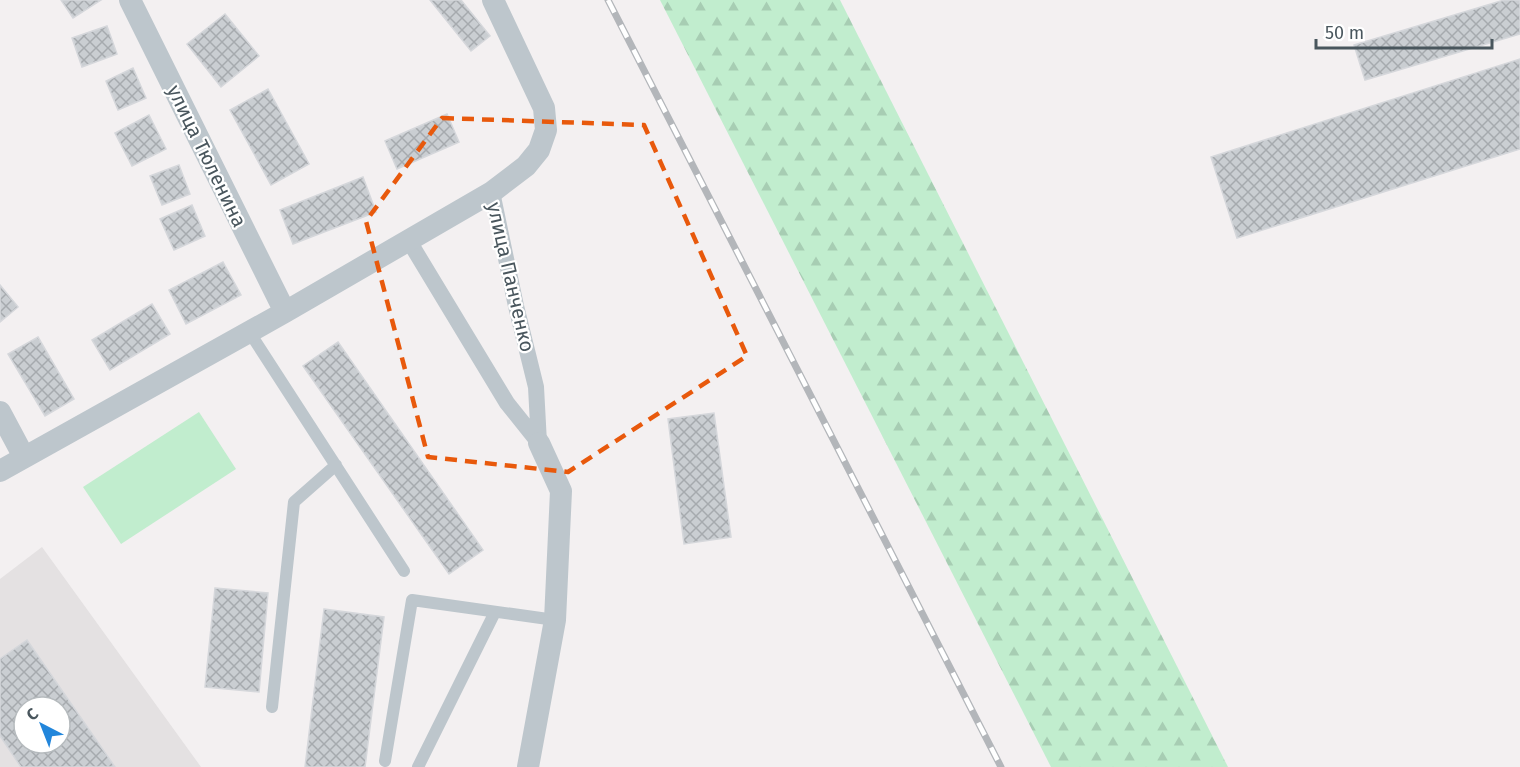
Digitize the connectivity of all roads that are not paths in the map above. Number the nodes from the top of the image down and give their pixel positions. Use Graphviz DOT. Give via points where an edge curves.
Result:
graph roads {
  1 [pos="130,0"];
  2 [pos="493,0"];
  3 [pos="492,192"];
  4 [pos="409,241"];
  5 [pos="285,312"];
  6 [pos="250,333"];
  7 [pos="0,412"];
  8 [pos="539,443"];
  9 [pos="24,457"];
  10 [pos="336,465"];
  11 [pos="0,471"];
  12 [pos="404,571"];
  13 [pos="495,612"];
  14 [pos="555,620"];
  15 [pos="272,707"];
  16 [pos="386,761"];
  17 [pos="418,767"];
  18 [pos="528,767"];
  1 -- 5 [label="street, улица Тюленина"];
  2 -- 3 [label="street, улица Панченко" via="544,108 546,130 539,150 526,166"];
  3 -- 4 [label="street"];
  3 -- 8 [label="street, улица Панченко" via="536,387"];
  4 -- 5 [label="street"];
  4 -- 8 [label="street" via="507,403"];
  5 -- 6 [label="street"];
  6 -- 9 [label="street"];
  6 -- 10 [label="lane"];
  7 -- 9 [label="street"];
  8 -- 14 [label="street" via="561,491"];
  9 -- 11 [label="street"];
  10 -- 12 [label="lane"];
  10 -- 15 [label="lane" via="294,502"];
  13 -- 14 [label="lane"];
  13 -- 16 [label="lane" via="412,600"];
  13 -- 17 [label="lane"];
  14 -- 18 [label="street"];
}
